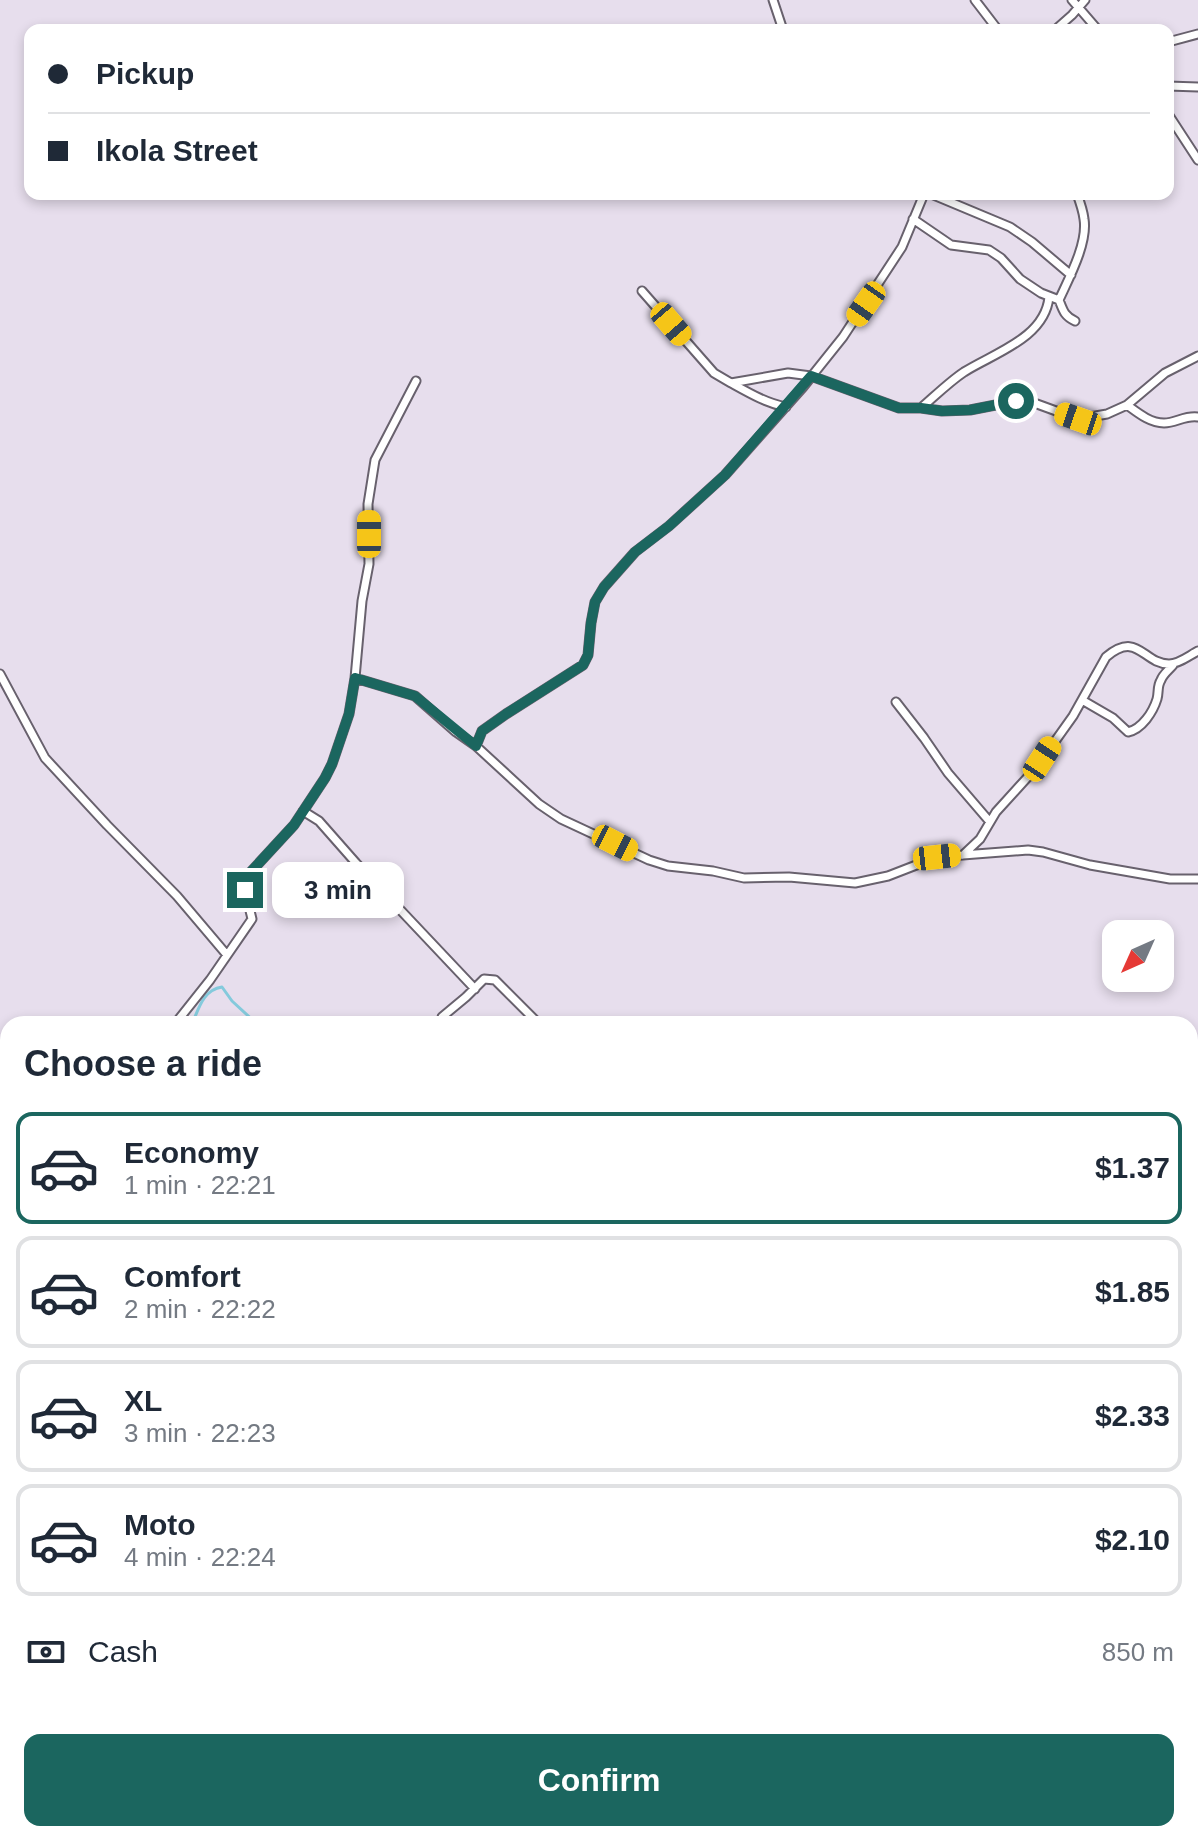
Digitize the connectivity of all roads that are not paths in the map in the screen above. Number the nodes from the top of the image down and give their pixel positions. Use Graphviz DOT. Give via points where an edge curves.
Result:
graph roads {
  1 [pos="773,0"];
  2 [pos="975,0"];
  3 [pos="1085,0"];
  4 [pos="1075,4"];
  5 [pos="781,24"];
  6 [pos="993,24"];
  7 [pos="1062,24"];
  8 [pos="1093,24"];
  9 [pos="1198,34"];
  10 [pos="1174,40"];
  11 [pos="1174,86"];
  12 [pos="1198,87"];
  13 [pos="1174,123"];
  14 [pos="1198,160"];
  15 [pos="921,200"];
  16 [pos="945,200"];
  17 [pos="1079,200"];
  18 [pos="913,219"];
  19 [pos="1071,275"];
  20 [pos="642,291"];
  21 [pos="1049,297"];
  22 [pos="1059,300"];
  23 [pos="1075,321"];
  24 [pos="1198,356"];
  25 [pos="811,376"];
  26 [pos="416,381"];
  27 [pos="731,383"];
  28 [pos="1127,405"];
  29 [pos="786,407"];
  30 [pos="921,408"];
  31 [pos="1198,417"];
  32 [pos="1198,651"];
  33 [pos="1173,665"];
  34 [pos="0,674"];
  35 [pos="355,678"];
  36 [pos="1082,700"];
  37 [pos="896,702"];
  38 [pos="476,746"];
  39 [pos="303,811"];
  40 [pos="990,822"];
  41 [pos="963,855"];
  42 [pos="1198,879"];
  43 [pos="227,955"];
  44 [pos="475,989"];
  45 [pos="181,1016"];
  46 [pos="443,1016"];
  47 [pos="531,1016"];
  1 -- 5 [label="street"];
  2 -- 6 [label="street"];
  3 -- 4 [label="street"];
  4 -- 7 [label="street"];
  4 -- 8 [label="street"];
  9 -- 10 [label="street"];
  11 -- 12 [label="street"];
  13 -- 14 [label="street"];
  15 -- 18 [label="street"];
  16 -- 19 [label="street" via="1010,227"];
  17 -- 19 [label="street" via="1085,232"];
  18 -- 21 [label="street" via="951,245 989,250"];
  18 -- 25 [label="street" via="866,304"];
  19 -- 22 [label="street"];
  20 -- 27 [label="street" via="714,373"];
  21 -- 22 [label="street"];
  21 -- 30 [label="street" via="1042,321 1027,336 961,374"];
  22 -- 23 [label="street"];
  24 -- 28 [label="street" via="1165,373"];
  25 -- 27 [label="street" via="788,373"];
  25 -- 29 [label="street"];
  25 -- 30 [label="street" via="899,408"];
  26 -- 35 [label="street" via="375,460"];
  27 -- 29 [label="street"];
  28 -- 30 [label="street" via="1078,419 1016,401 970,410"];
  28 -- 31 [label="street" via="1164,423"];
  29 -- 38 [label="street" via="725,475 635,552 604,587 595,602 583,665 482,731"];
  32 -- 33 [label="street"];
  33 -- 36 [label="street" via="1139,648 1114,650"];
  33 -- 36 [label="street" via="1162,677 1153,709 1134,731"];
  34 -- 43 [label="street" via="45,758"];
  35 -- 38 [label="street" via="415,696"];
  35 -- 39 [label="street" via="332,764"];
  36 -- 40 [label="street" via="1036,768"];
  37 -- 40 [label="street"];
  38 -- 41 [label="street" via="561,819 668,866 744,878 855,883 937,857"];
  39 -- 43 [label="street" via="248,875 245,890 252,919"];
  39 -- 44 [label="street" via="319,821"];
  40 -- 41 [label="street"];
  41 -- 42 [label="street" via="1028,850 1170,879"];
  43 -- 45 [label="street"];
  44 -- 46 [label="street"];
  44 -- 47 [label="street" via="484,979 495,980"];
}
